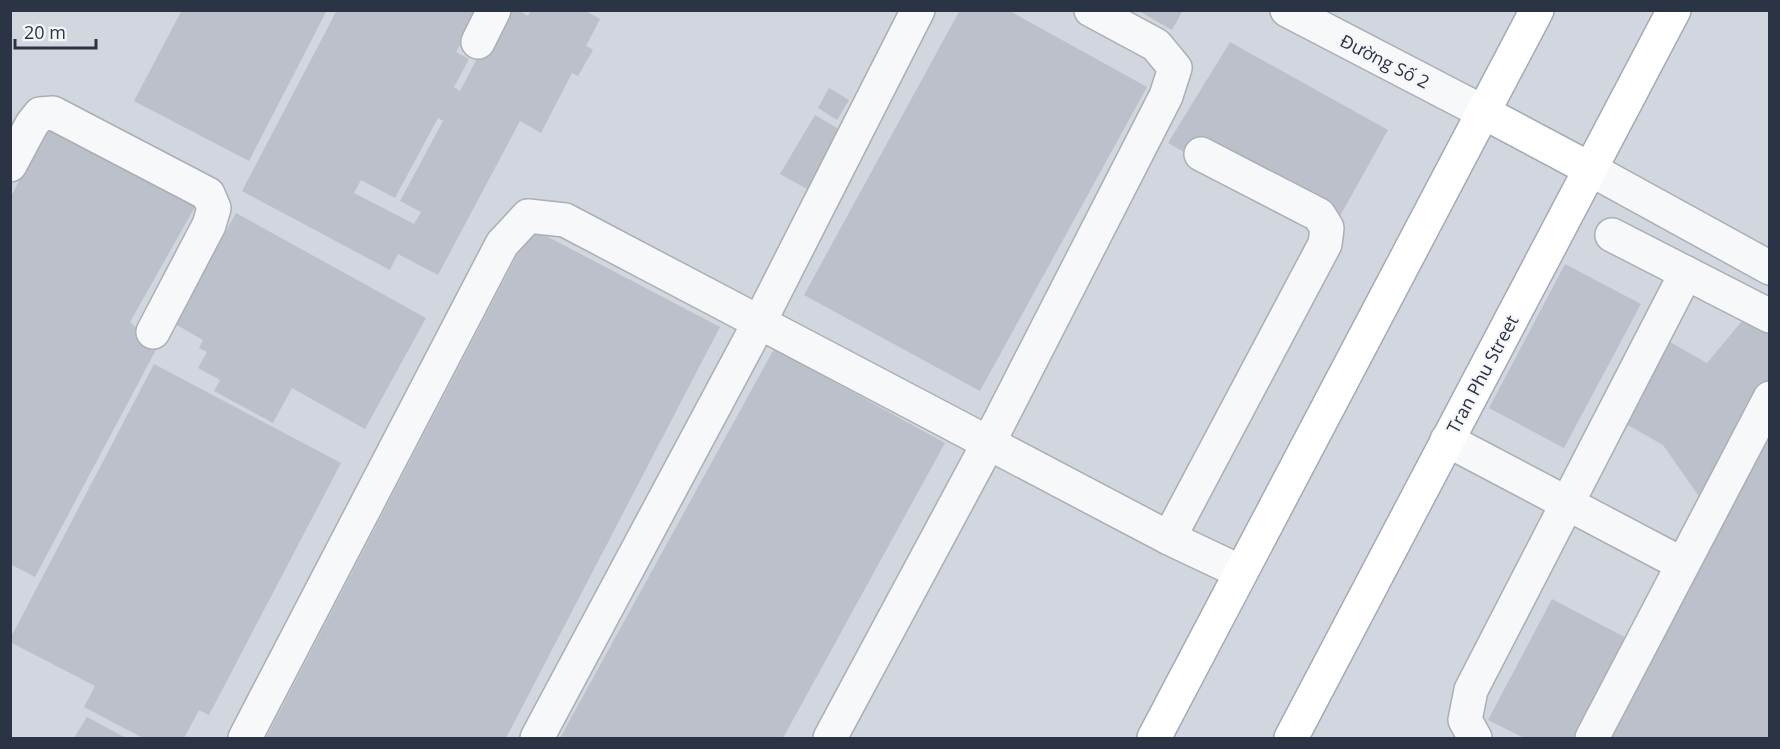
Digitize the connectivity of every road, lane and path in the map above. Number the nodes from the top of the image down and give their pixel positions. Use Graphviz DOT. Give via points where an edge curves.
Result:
graph roads {
  1 [pos="494,10"];
  2 [pos="918,10"];
  3 [pos="1091,10"];
  4 [pos="1287,10"];
  5 [pos="1537,10"];
  6 [pos="1674,10"];
  7 [pos="478,42"];
  8 [pos="1483,112"];
  9 [pos="1201,154"];
  10 [pos="10,165"];
  11 [pos="1590,169"];
  12 [pos="1612,235"];
  13 [pos="1770,268"];
  14 [pos="1686,273"];
  15 [pos="1770,316"];
  16 [pos="760,321"];
  17 [pos="153,332"];
  18 [pos="1770,398"];
  19 [pos="1447,440"];
  20 [pos="989,442"];
  21 [pos="1567,504"];
  22 [pos="1169,538"];
  23 [pos="1683,564"];
  24 [pos="1241,572"];
  25 [pos="245,738"];
  26 [pos="537,738"];
  27 [pos="830,738"];
  28 [pos="1154,738"];
  29 [pos="1291,738"];
  30 [pos="1475,738"];
  31 [pos="1592,738"];
  1 -- 7 [label="street"];
  2 -- 16 [label="street"];
  3 -- 20 [label="street" via="1156,45 1175,68 1166,96"];
  4 -- 8 [label="street, Đường Số 2"];
  5 -- 8 [label="main road"];
  6 -- 11 [label="main road, Tran Phu Street"];
  8 -- 11 [label="main road"];
  8 -- 24 [label="main road"];
  9 -- 22 [label="street" via="1318,215 1327,228 1325,244"];
  10 -- 17 [label="street" via="40,114 53,113 208,194 214,208 208,225"];
  11 -- 13 [label="street"];
  11 -- 19 [label="main road, Tran Phu Street"];
  12 -- 14 [label="street"];
  14 -- 15 [label="street"];
  14 -- 21 [label="street"];
  16 -- 20 [label="street"];
  16 -- 25 [label="street" via="565,220 528,216 502,244"];
  16 -- 26 [label="street"];
  18 -- 23 [label="street"];
  19 -- 21 [label="street"];
  19 -- 29 [label="main road, Tran Phu Street"];
  20 -- 22 [label="street"];
  20 -- 27 [label="street"];
  21 -- 23 [label="street"];
  21 -- 30 [label="street" via="1471,690 1466,720"];
  22 -- 24 [label="street"];
  23 -- 31 [label="street"];
  24 -- 28 [label="main road"];
}
